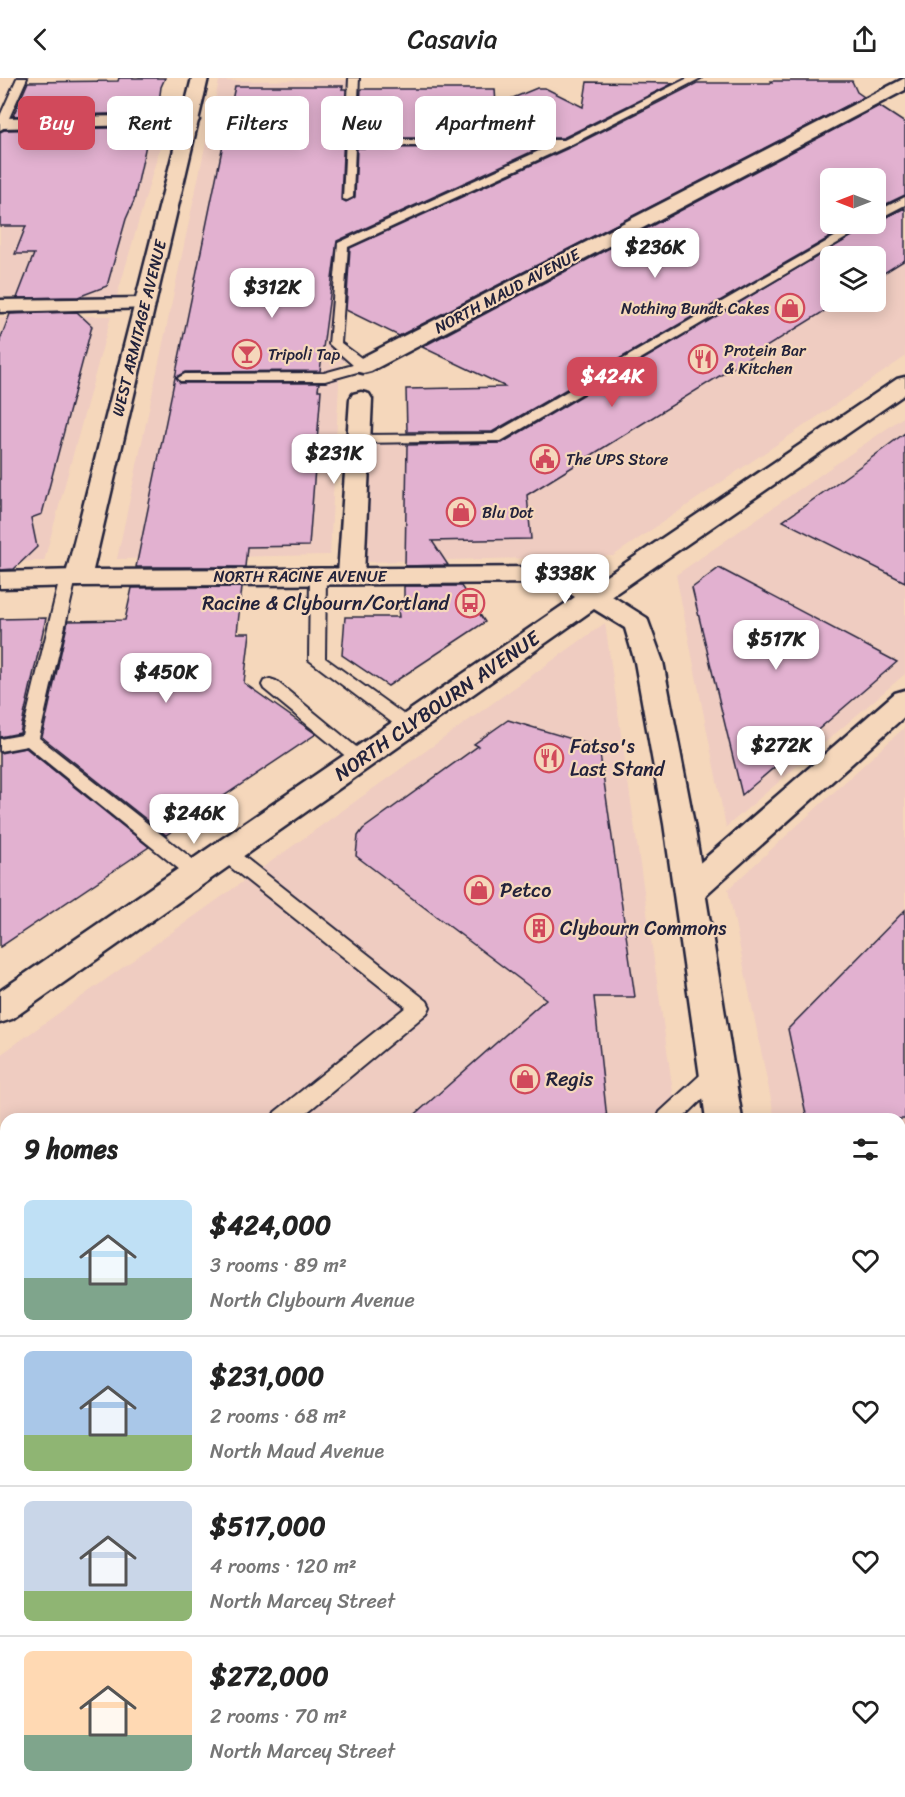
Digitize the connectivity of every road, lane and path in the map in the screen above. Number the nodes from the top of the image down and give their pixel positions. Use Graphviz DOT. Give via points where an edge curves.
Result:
graph roads {
  1 [pos="22,78"];
  2 [pos="200,78"];
  3 [pos="354,78"];
  4 [pos="696,78"];
  5 [pos="905,83"];
  6 [pos="353,96"];
  7 [pos="193,107"];
  8 [pos="107,122"];
  9 [pos="1,124"];
  10 [pos="567,142"];
  11 [pos="403,143"];
  12 [pos="183,150"];
  13 [pos="350,150"];
  14 [pos="347,197"];
  15 [pos="905,200"];
  16 [pos="886,211"];
  17 [pos="847,234"];
  18 [pos="145,304"];
  19 [pos="0,306"];
  20 [pos="363,366"];
  21 [pos="185,378"];
  22 [pos="905,384"];
  23 [pos="361,399"];
  24 [pos="358,438"];
  25 [pos="351,575"];
  26 [pos="318,576"];
  27 [pos="73,578"];
  28 [pos="0,580"];
  29 [pos="595,596"];
  30 [pos="270,685"];
  31 [pos="905,700"];
  32 [pos="408,726"];
  33 [pos="30,740"];
  34 [pos="0,745"];
  35 [pos="360,759"];
  36 [pos="226,853"];
  37 [pos="197,873"];
  38 [pos="690,890"];
  39 [pos="0,1009"];
  40 [pos="717,1072"];
  41 [pos="290,1113"];
  42 [pos="675,1113"];
  43 [pos="723,1113"];
  1 -- 9 [label="lane"];
  2 -- 7 [label="main road, WEST ARMITAGE AVENUE"];
  3 -- 6 [label="lane"];
  4 -- 10 [label="lane"];
  5 -- 20 [label="main road, NORTH MAUD AVENUE"];
  8 -- 9 [label="main road"];
  10 -- 11 [label="lane"];
  10 -- 20 [label="lane" via="342,245 335,344"];
  12 -- 18 [label="main road, WEST ARMITAGE AVENUE"];
  13 -- 14 [label="lane"];
  15 -- 16 [label="lane"];
  17 -- 24 [label="lane" via="496,438"];
  18 -- 19 [label="main road"];
  18 -- 27 [label="main road, WEST ARMITAGE AVENUE"];
  20 -- 21 [label="lane" via="324,377"];
  22 -- 29 [label="main road, NORTH CLYBOURN AVENUE"];
  23 -- 24 [label="main road"];
  24 -- 25 [label="main road"];
  25 -- 26 [label="main road, NORTH RACINE AVENUE"];
  25 -- 29 [label="main road, NORTH RACINE AVENUE" via="559,575"];
  26 -- 27 [label="main road, NORTH RACINE AVENUE"];
  26 -- 32 [label="lane" via="317,660"];
  27 -- 28 [label="main road, NORTH RACINE AVENUE"];
  27 -- 33 [label="lane"];
  29 -- 32 [label="main road, NORTH CLYBOURN AVENUE"];
  29 -- 38 [label="main road, NORTH RACINE AVENUE" via="637,624 648,662"];
  30 -- 35 [label="lane"];
  31 -- 38 [label="main road"];
  32 -- 35 [label="main road, NORTH CLYBOURN AVENUE"];
  33 -- 34 [label="lane"];
  33 -- 37 [label="lane"];
  35 -- 36 [label="main road, NORTH CLYBOURN AVENUE"];
  36 -- 37 [label="main road, NORTH CLYBOURN AVENUE"];
  36 -- 41 [label="lane" via="420,1007"];
  37 -- 39 [label="main road, NORTH CLYBOURN AVENUE"];
  38 -- 40 [label="main road, NORTH RACINE AVENUE"];
  40 -- 42 [label="lane"];
  40 -- 43 [label="main road, NORTH RACINE AVENUE"];
}
